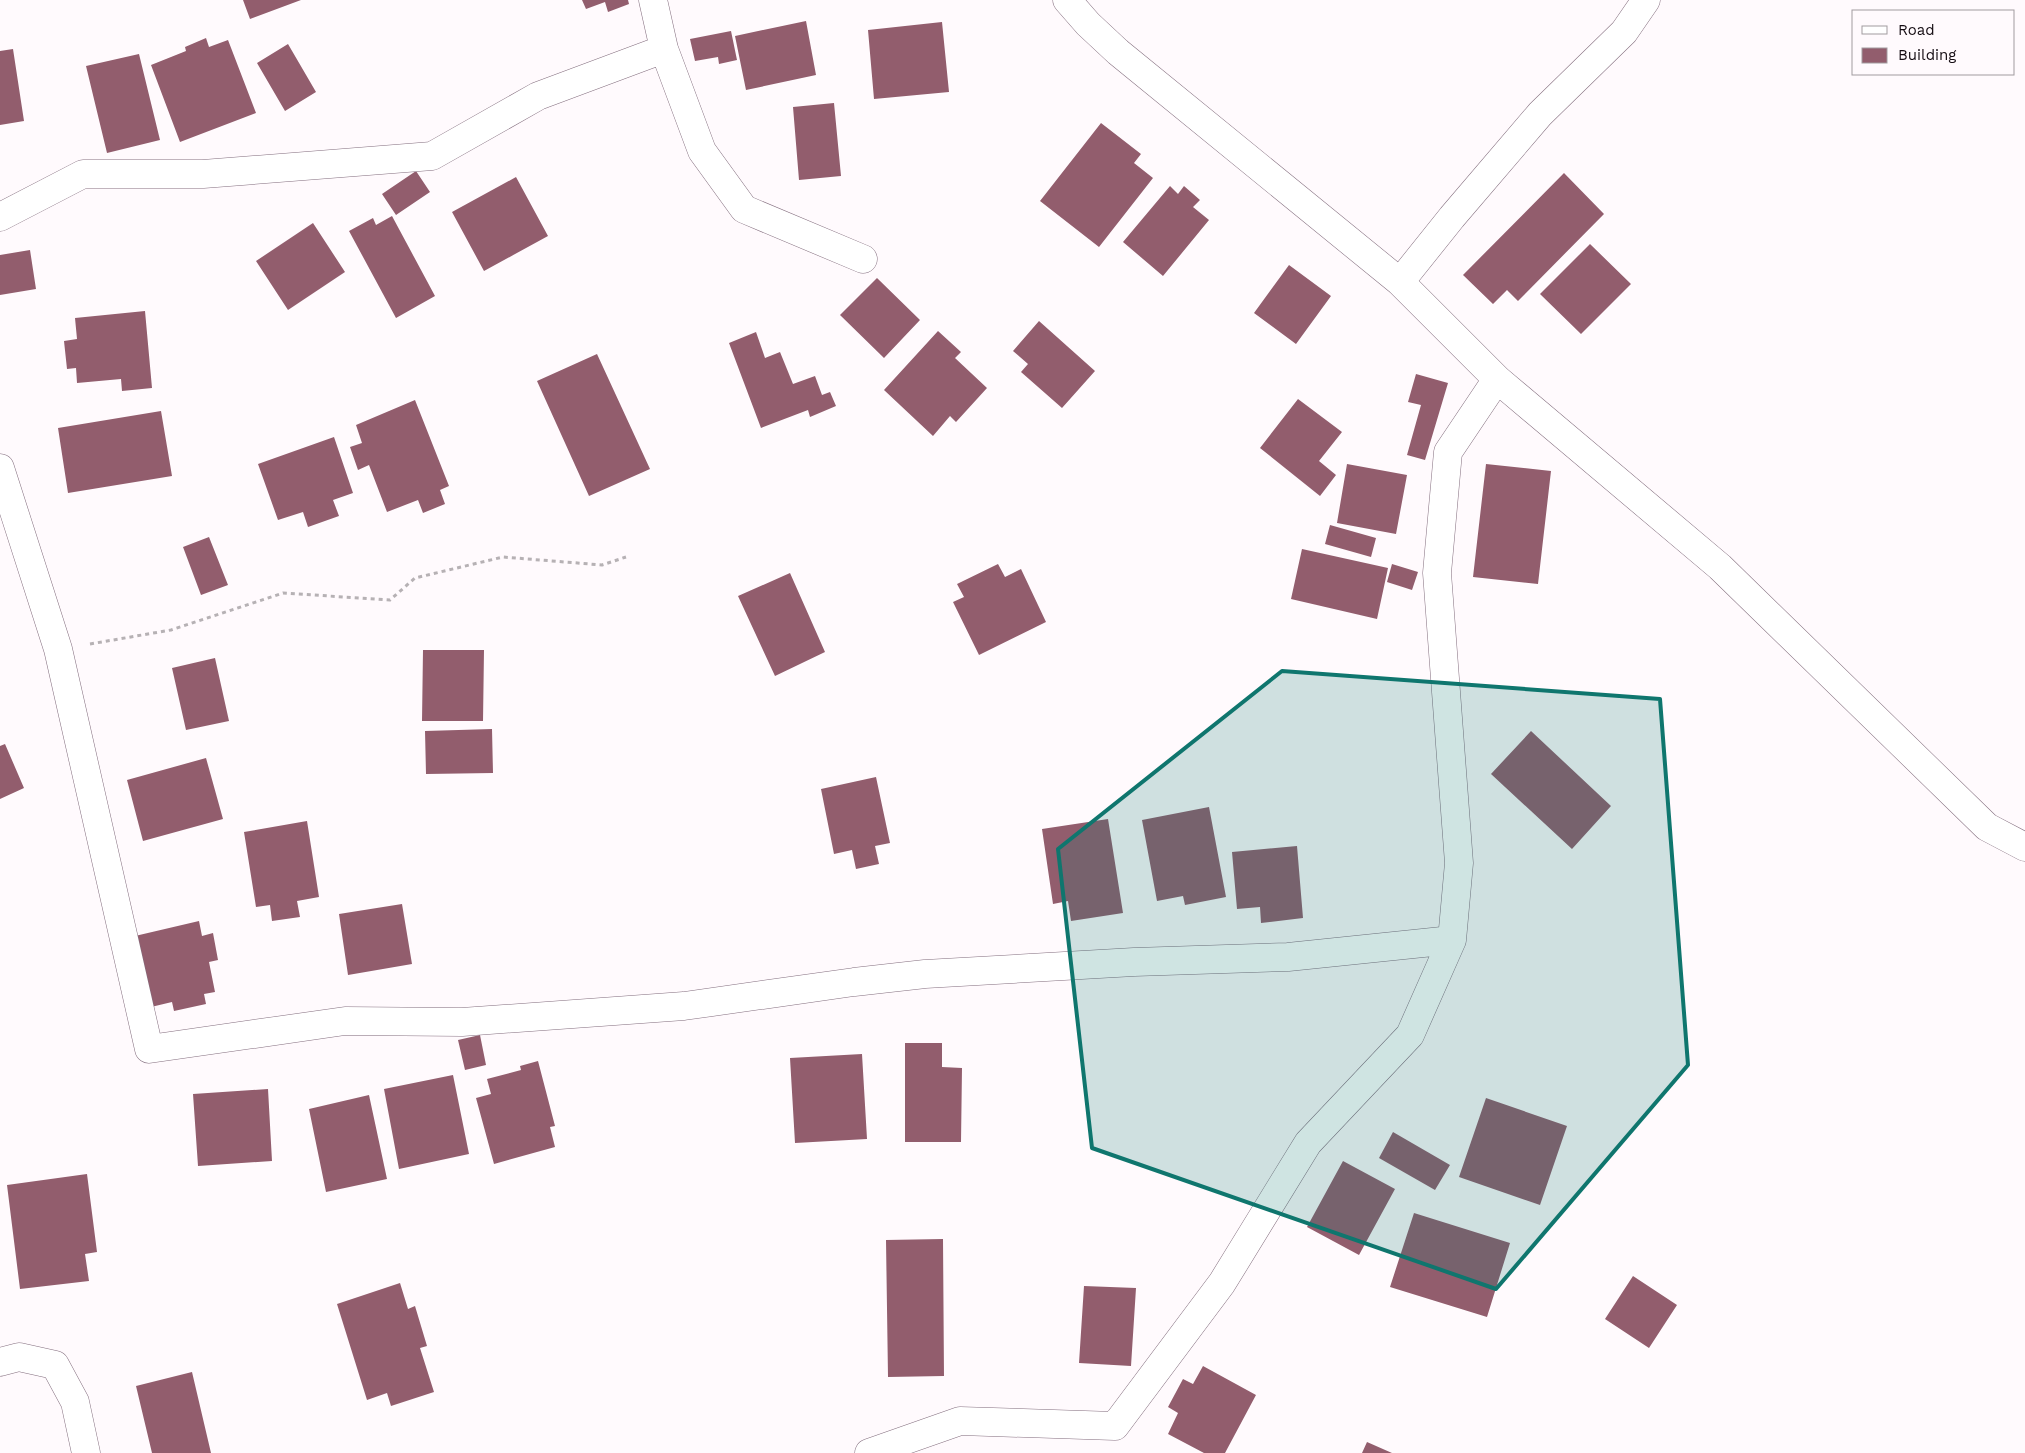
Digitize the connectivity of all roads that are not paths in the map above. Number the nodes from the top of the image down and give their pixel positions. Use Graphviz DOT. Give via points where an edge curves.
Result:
graph roads {
  1 [pos="653,0"];
  2 [pos="1067,0"];
  3 [pos="1646,0"];
  4 [pos="664,49"];
  5 [pos="0,216"];
  6 [pos="863,259"];
  7 [pos="1400,282"];
  8 [pos="1496,379"];
  9 [pos="0,468"];
  10 [pos="2025,847"];
  11 [pos="1452,940"];
  12 [pos="0,1362"];
  13 [pos="86,1453"];
  14 [pos="869,1453"];
  1 -- 4 [label="street"];
  2 -- 7 [label="street" via="1118,52"];
  3 -- 7 [label="street" via="1624,32 1540,114"];
  4 -- 5 [label="street" via="538,96 432,156 203,174 83,174"];
  4 -- 6 [label="street" via="702,151 744,209"];
  7 -- 8 [label="street"];
  8 -- 10 [label="street" via="1720,567 1988,827"];
  8 -- 11 [label="street" via="1448,452 1437,573 1459,863"];
  9 -- 11 [label="street" via="58,649 150,1049 345,1021 462,1022 684,1006 926,974 1288,957"];
  11 -- 14 [label="street" via="1410,1035 1308,1143 1222,1283 1115,1426 960,1421"];
  12 -- 13 [label="street" via="19,1358 55,1365 75,1402"];
}
